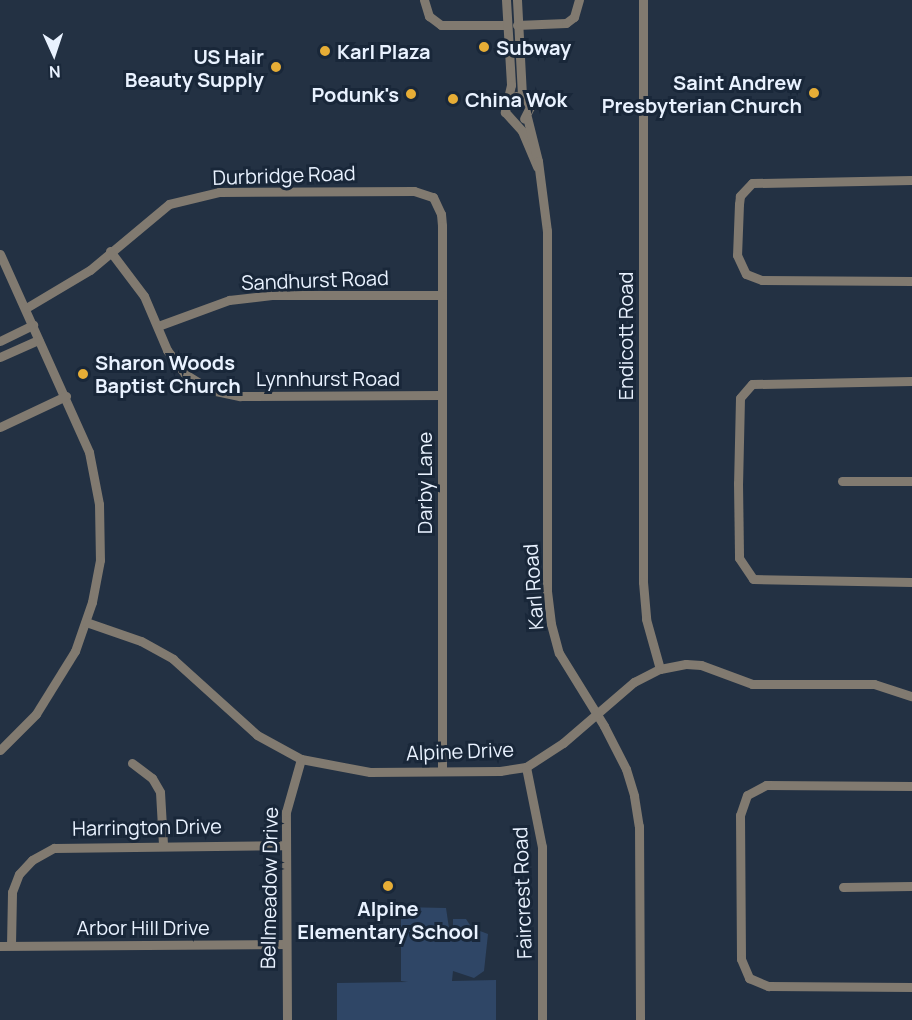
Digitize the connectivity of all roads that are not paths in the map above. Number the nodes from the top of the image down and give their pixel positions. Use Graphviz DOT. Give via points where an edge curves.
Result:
graph roads {
  1 [pos="424,0"];
  2 [pos="506,0"];
  3 [pos="517,0"];
  4 [pos="579,0"];
  5 [pos="643,0"];
  6 [pos="507,25"];
  7 [pos="518,25"];
  8 [pos="522,97"];
  9 [pos="507,100"];
  10 [pos="527,117"];
  11 [pos="513,121"];
  12 [pos="537,167"];
  13 [pos="912,180"];
  14 [pos="433,197"];
  15 [pos="110,251"];
  16 [pos="0,254"];
  17 [pos="912,281"];
  18 [pos="442,295"];
  19 [pos="26,308"];
  20 [pos="33,325"];
  21 [pos="158,326"];
  22 [pos="38,340"];
  23 [pos="0,341"];
  24 [pos="0,357"];
  25 [pos="912,381"];
  26 [pos="442,395"];
  27 [pos="66,396"];
  28 [pos="0,427"];
  29 [pos="842,481"];
  30 [pos="912,481"];
  31 [pos="912,582"];
  32 [pos="86,622"];
  33 [pos="660,669"];
  34 [pos="912,696"];
  35 [pos="597,715"];
  36 [pos="0,750"];
  37 [pos="301,759"];
  38 [pos="132,763"];
  39 [pos="526,767"];
  40 [pos="442,771"];
  41 [pos="912,786"];
  42 [pos="163,844"];
  43 [pos="285,844"];
  44 [pos="912,886"];
  45 [pos="843,887"];
  46 [pos="286,944"];
  47 [pos="11,945"];
  48 [pos="0,946"];
  49 [pos="912,987"];
  50 [pos="287,1020"];
  51 [pos="542,1020"];
  52 [pos="640,1020"];
  1 -- 6 [label="street" via="429,16 441,25"];
  2 -- 6 [label="street"];
  3 -- 7 [label="street"];
  4 -- 7 [label="street" via="574,17 566,23"];
  5 -- 33 [label="street, Endicott Road" via="644,582 646,619"];
  6 -- 9 [label="street" via="511,85"];
  7 -- 8 [label="street"];
  8 -- 9 [label="street"];
  8 -- 10 [label="street" via="530,106"];
  9 -- 11 [label="street" via="505,112"];
  10 -- 11 [label="street"];
  10 -- 12 [label="street, Karl Road"];
  11 -- 12 [label="street, Karl Road" via="522,131"];
  12 -- 35 [label="street, Karl Road" via="547,231 547,591 559,653"];
  13 -- 17 [label="street" via="761,180 745,189 738,204 739,265 753,279"];
  14 -- 15 [label="street, Durbridge Road" via="414,191 219,192 169,204"];
  14 -- 18 [label="street, Darby Lane" via="441,213"];
  15 -- 19 [label="street, Durbridge Road" via="90,270"];
  15 -- 21 [label="street, Lynnhurst Road" via="144,296"];
  16 -- 19 [label="street"];
  18 -- 21 [label="street, Sandhurst Road" via="272,295 230,300"];
  18 -- 26 [label="street, Darby Lane"];
  19 -- 20 [label="street"];
  20 -- 22 [label="street"];
  20 -- 23 [label="street"];
  21 -- 26 [label="street, Lynnhurst Road" via="167,350 185,374 197,384 225,395"];
  22 -- 24 [label="street"];
  22 -- 27 [label="street"];
  25 -- 31 [label="street" via="762,381 744,391 739,406 738,494 739,558 746,573 762,581"];
  26 -- 40 [label="street, Darby Lane"];
  27 -- 28 [label="street"];
  27 -- 32 [label="street" via="89,452 99,504 100,560"];
  29 -- 30 [label="street"];
  32 -- 36 [label="street" via="75,651 36,714"];
  32 -- 37 [label="street, Alpine Drive" via="141,642 173,659 257,735"];
  33 -- 34 [label="street, Alpine Drive" via="701,665 752,684 874,684"];
  33 -- 35 [label="street, Alpine Drive" via="634,682"];
  35 -- 39 [label="street, Alpine Drive" via="545,757"];
  35 -- 52 [label="street, Karl Road" via="626,769 639,826"];
  37 -- 40 [label="street, Alpine Drive" via="370,772"];
  37 -- 43 [label="street, Bellmeadow Drive" via="289,790"];
  38 -- 42 [label="street" via="152,778 160,792"];
  39 -- 40 [label="street, Alpine Drive"];
  39 -- 51 [label="street, Faircrest Road" via="542,847"];
  41 -- 49 [label="street" via="766,785 747,795 740,815 741,959 749,978 768,986"];
  42 -- 43 [label="street, Harrington Drive"];
  42 -- 47 [label="street, Harrington Drive" via="67,845 32,860 19,874 12,892"];
  43 -- 46 [label="street, Bellmeadow Drive"];
  44 -- 45 [label="street"];
  46 -- 47 [label="street, Arbor Hill Drive"];
  46 -- 50 [label="street, Bellmeadow Drive"];
  47 -- 48 [label="street, Arbor Hill Drive"];
}
